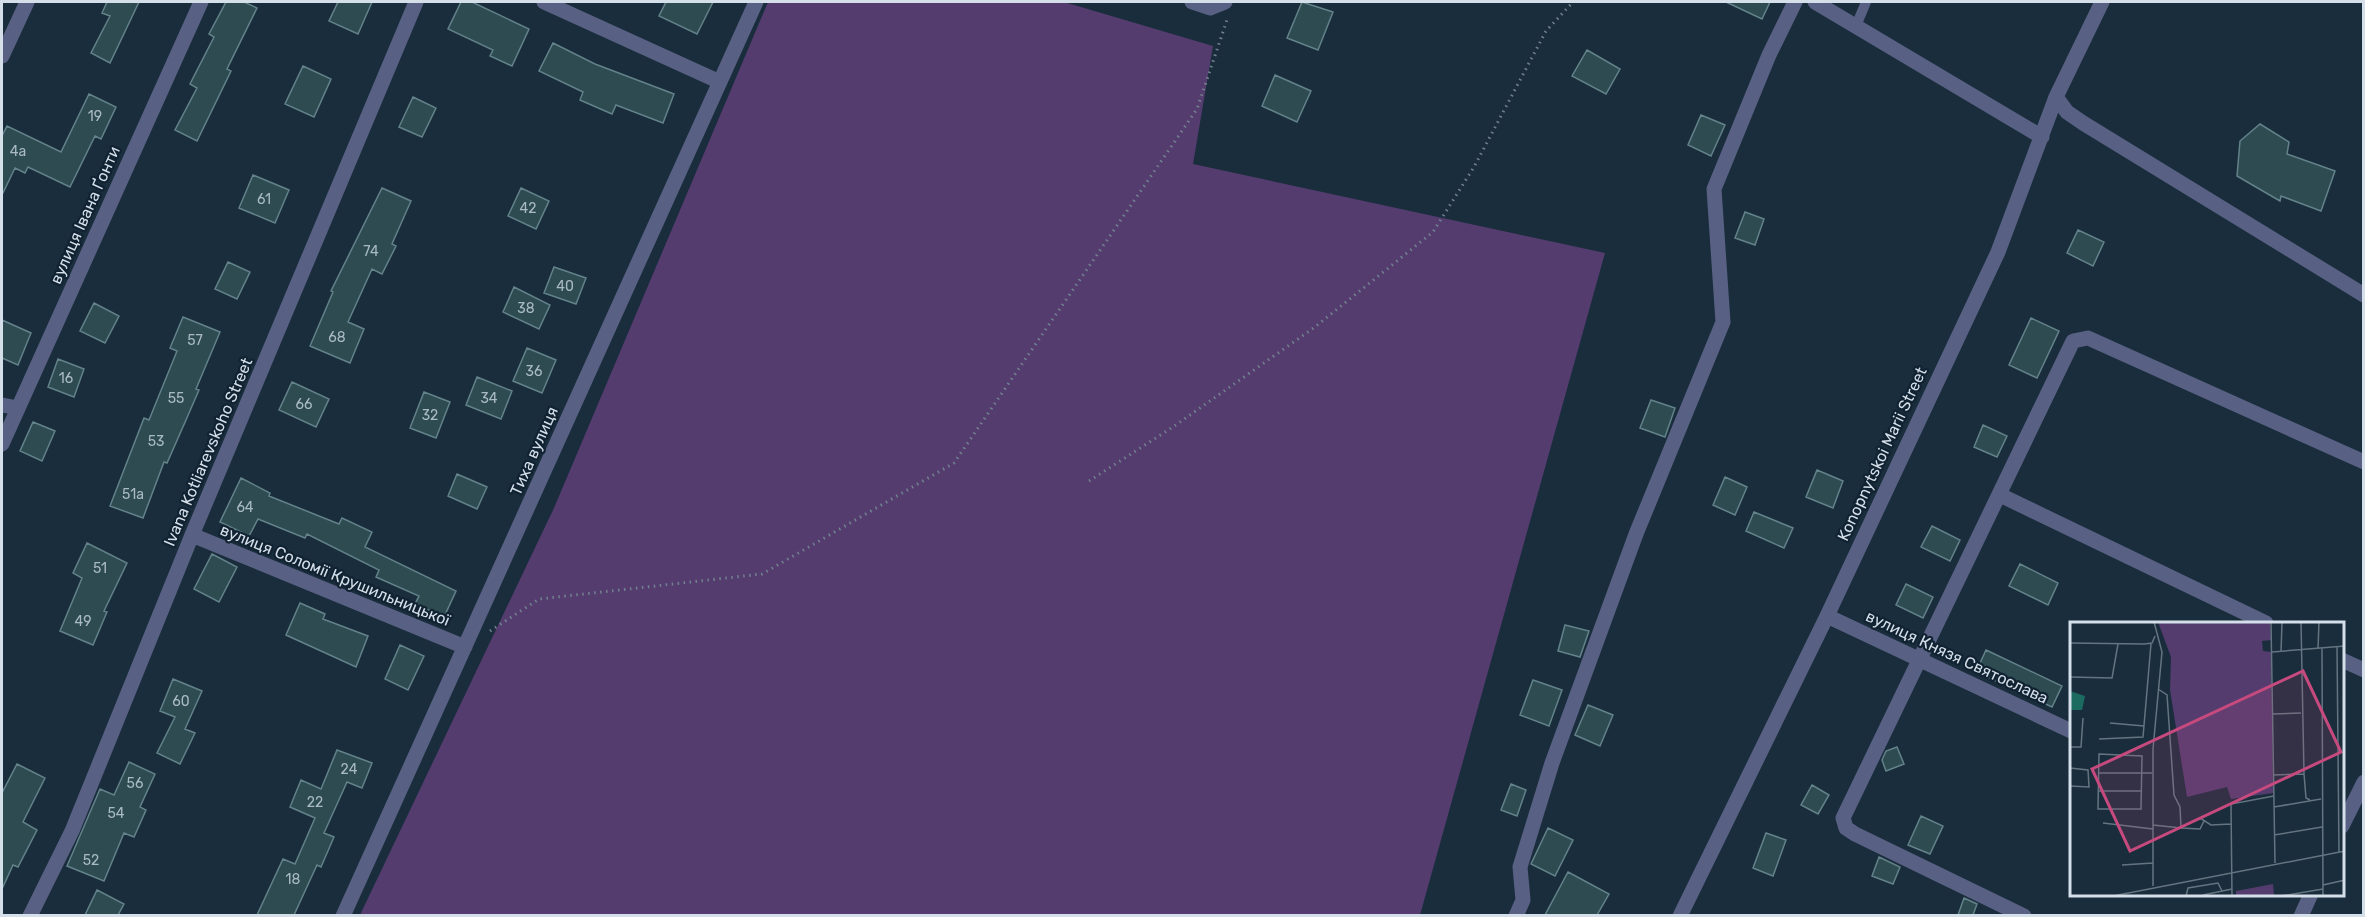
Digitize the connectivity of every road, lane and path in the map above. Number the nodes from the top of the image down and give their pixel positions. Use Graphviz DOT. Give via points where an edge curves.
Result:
graph roads {
  1 [pos="27,2"];
  2 [pos="201,2"];
  3 [pos="416,2"];
  4 [pos="544,2"];
  5 [pos="756,2"];
  6 [pos="1192,2"];
  7 [pos="1573,2"];
  8 [pos="1795,2"];
  9 [pos="1815,2"];
  10 [pos="1866,2"];
  11 [pos="2102,2"];
  12 [pos="1228,7"];
  13 [pos="1856,26"];
  14 [pos="2,56"];
  15 [pos="720,82"];
  16 [pos="2056,98"];
  17 [pos="2042,137"];
  18 [pos="2364,295"];
  19 [pos="2,405"];
  20 [pos="18,408"];
  21 [pos="2,444"];
  22 [pos="2364,462"];
  23 [pos="1089,481"];
  24 [pos="2000,495"];
  25 [pos="192,535"];
  26 [pos="1827,616"];
  27 [pos="2264,622"];
  28 [pos="465,647"];
  29 [pos="1921,658"];
  30 [pos="2344,660"];
  31 [pos="2364,670"];
  32 [pos="2070,731"];
  33 [pos="2364,782"];
  34 [pos="2344,824"];
  35 [pos="2310,896"];
  36 [pos="30,915"];
  37 [pos="343,915"];
  38 [pos="1516,915"];
  39 [pos="1680,915"];
  40 [pos="2024,915"];
  41 [pos="2301,915"];
  1 -- 14 [label="street"];
  2 -- 20 [label="street, вулиця Івана Ґонти"];
  3 -- 25 [label="street, Ivana Kotliarevskoho Street"];
  4 -- 15 [label="street"];
  5 -- 15 [label="street, Тиха вулиця"];
  6 -- 12 [label="street" via="1210,8"];
  7 -- 23 [label="path" via="1546,31 1474,167 1433,232 1315,327"];
  8 -- 38 [label="street" via="1768,56 1714,189 1723,322 1636,534 1552,763 1520,867 1523,900"];
  9 -- 13 [label="street"];
  10 -- 13 [label="lane"];
  11 -- 16 [label="street, Konopnytskoi Marii Street"];
  12 -- 28 [label="path" via="1197,109 954,463 762,574 539,598"];
  13 -- 17 [label="street"];
  15 -- 28 [label="street, Тиха вулиця"];
  16 -- 17 [label="street, Konopnytskoi Marii Street"];
  16 -- 18 [label="street" via="2082,123"];
  17 -- 26 [label="street, Konopnytskoi Marii Street" via="1998,252"];
  19 -- 20 [label="street"];
  20 -- 21 [label="street, вулиця Івана Ґонти"];
  22 -- 24 [label="street" via="2088,338 2080,338 2073,341"];
  24 -- 27 [label="street"];
  24 -- 29 [label="street"];
  25 -- 28 [label="street, вулиця Соломії Крушильницької"];
  25 -- 36 [label="street, Ivana Kotliarevskoho Street" via="72,831"];
  26 -- 29 [label="street, вулиця Князя Святослава"];
  26 -- 39 [label="street, Konopnytskoi Marii Street"];
  28 -- 37 [label="street, Тиха вулиця"];
  29 -- 32 [label="street, вулиця Князя Святослава"];
  29 -- 40 [label="street" via="1843,818 1846,828"];
  30 -- 31 [label="street"];
  33 -- 34 [label="street"];
  35 -- 41 [label="street"];
}
